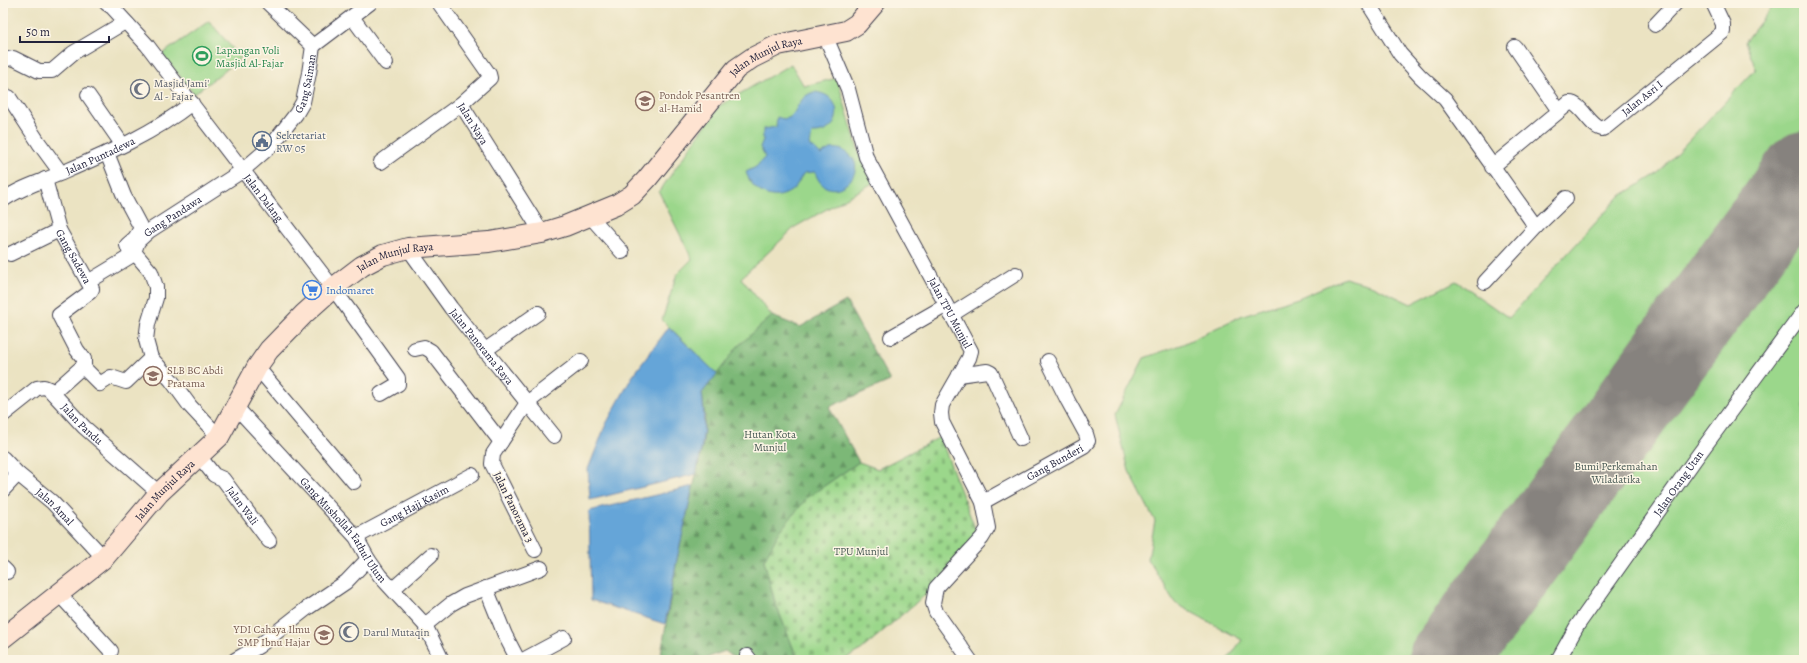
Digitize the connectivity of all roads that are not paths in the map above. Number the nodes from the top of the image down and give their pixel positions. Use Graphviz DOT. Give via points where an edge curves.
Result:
graph roads {
  1 [pos="106,3"];
  2 [pos="268,3"];
  3 [pos="370,3"];
  4 [pos="440,3"];
  5 [pos="875,3"];
  6 [pos="1368,3"];
  7 [pos="1676,3"];
  8 [pos="1713,3"];
  9 [pos="352,17"];
  10 [pos="125,22"];
  11 [pos="1655,25"];
  12 [pos="826,35"];
  13 [pos="313,46"];
  14 [pos="1515,47"];
  15 [pos="3,60"];
  16 [pos="386,63"];
  17 [pos="88,95"];
  18 [pos="3,101"];
  19 [pos="192,103"];
  20 [pos="461,104"];
  21 [pos="1559,111"];
  22 [pos="122,144"];
  23 [pos="107,153"];
  24 [pos="382,162"];
  25 [pos="1492,166"];
  26 [pos="242,172"];
  27 [pos="61,173"];
  28 [pos="45,178"];
  29 [pos="1566,198"];
  30 [pos="3,200"];
  31 [pos="590,216"];
  32 [pos="1536,227"];
  33 [pos="60,230"];
  34 [pos="542,233"];
  35 [pos="408,248"];
  36 [pos="622,252"];
  37 [pos="10,254"];
  38 [pos="1016,274"];
  39 [pos="88,282"];
  40 [pos="1485,282"];
  41 [pos="333,288"];
  42 [pos="948,310"];
  43 [pos="1804,311"];
  44 [pos="538,313"];
  45 [pos="891,337"];
  46 [pos="415,349"];
  47 [pos="484,351"];
  48 [pos="151,358"];
  49 [pos="581,361"];
  50 [pos="1048,361"];
  51 [pos="83,366"];
  52 [pos="257,367"];
  53 [pos="960,374"];
  54 [pos="53,393"];
  55 [pos="381,394"];
  56 [pos="527,403"];
  57 [pos="235,406"];
  58 [pos="3,415"];
  59 [pos="554,436"];
  60 [pos="219,437"];
  61 [pos="1021,439"];
  62 [pos="501,442"];
  63 [pos="200,456"];
  64 [pos="3,458"];
  65 [pos="18,474"];
  66 [pos="472,475"];
  67 [pos="354,482"];
  68 [pos="3,490"];
  69 [pos="159,493"];
  70 [pos="983,502"];
  71 [pos="356,537"];
  72 [pos="269,541"];
  73 [pos="535,550"];
  74 [pos="431,555"];
  75 [pos="104,558"];
  76 [pos="368,559"];
  77 [pos="540,568"];
  78 [pos="486,588"];
  79 [pos="394,590"];
  80 [pos="59,594"];
  81 [pos="425,625"];
  82 [pos="3,638"];
  83 [pos="564,638"];
  84 [pos="111,651"];
  85 [pos="235,660"];
  86 [pos="442,660"];
  87 [pos="518,660"];
  88 [pos="523,660"];
  89 [pos="970,660"];
  90 [pos="1558,660"];
  1 -- 10 [label="street, Jalan Dalang"];
  2 -- 13 [label="street"];
  3 -- 9 [label="street"];
  4 -- 20 [label="street, Jalan Naya" via="489,74 488,82"];
  5 -- 12 [label="street, Jalan Munjul Raya" via="857,24 846,31"];
  6 -- 25 [label="street" via="1400,54 1445,98"];
  7 -- 11 [label="street"];
  8 -- 21 [label="street, Jalan Asri I" via="1724,30 1606,127 1602,129 1596,126 1573,103"];
  9 -- 13 [label="street"];
  9 -- 16 [label="street"];
  10 -- 15 [label="street" via="73,53 52,71 39,71 13,58"];
  10 -- 19 [label="street, Jalan Dalang"];
  12 -- 31 [label="street, Jalan Munjul Raya" via="778,45 736,69 685,134 632,195"];
  12 -- 42 [label="street, Jalan TPU Munjul" via="848,89 866,157"];
  13 -- 26 [label="street, Gang Saiman" via="303,102 272,145"];
  14 -- 21 [label="street"];
  17 -- 22 [label="street"];
  18 -- 27 [label="street" via="9,97"];
  19 -- 22 [label="street, Jalan Puntadewa"];
  19 -- 26 [label="street, Jalan Dalang"];
  20 -- 24 [label="street"];
  20 -- 34 [label="street, Jalan Naya"];
  21 -- 25 [label="street, Jalan Asri I"];
  22 -- 23 [label="street, Jalan Puntadewa"];
  23 -- 27 [label="street, Jalan Puntadewa"];
  23 -- 39 [label="street" via="124,196 141,228 127,245 131,256"];
  25 -- 32 [label="street"];
  26 -- 41 [label="street, Jalan Dalang"];
  26 -- 48 [label="street, Gang Pandawa" via="149,231 135,246 134,252 151,272 156,287 156,298 146,340"];
  27 -- 28 [label="street, Jalan Puntadewa"];
  28 -- 30 [label="street, Jalan Puntadewa"];
  28 -- 33 [label="street, Gang Sadewa"];
  29 -- 32 [label="street"];
  31 -- 34 [label="street, Jalan Munjul Raya"];
  31 -- 36 [label="street"];
  32 -- 40 [label="street"];
  33 -- 37 [label="street"];
  33 -- 39 [label="street, Gang Sadewa"];
  34 -- 35 [label="street, Jalan Munjul Raya" via="489,242"];
  35 -- 41 [label="street, Jalan Munjul Raya" via="383,255 362,266"];
  35 -- 47 [label="street, Jalan Panorama Raya"];
  38 -- 42 [label="street"];
  39 -- 51 [label="street, Gang Sadewa" via="92,289 90,292 59,315 84,359"];
  41 -- 52 [label="street, Jalan Munjul Raya" via="268,350"];
  41 -- 55 [label="street, Jalan Dalang" via="398,378 398,384"];
  42 -- 45 [label="street"];
  42 -- 53 [label="street, Jalan TPU Munjul" via="971,352"];
  43 -- 90 [label="street, Jalan Orang Utan" via="1577,626"];
  44 -- 47 [label="street"];
  46 -- 62 [label="street" via="424,347 431,351"];
  47 -- 56 [label="street, Jalan Panorama Raya"];
  48 -- 51 [label="street, Gang Sadewa" via="126,382 111,377 100,384"];
  48 -- 60 [label="street, Gang Pandawa"];
  49 -- 56 [label="street, Jalan Panorama 3"];
  50 -- 70 [label="street, Gang Bunderi" via="1088,441 1084,446"];
  51 -- 54 [label="street"];
  52 -- 57 [label="street, Jalan Munjul Raya"];
  52 -- 67 [label="street"];
  53 -- 61 [label="street" via="987,371 991,374"];
  53 -- 70 [label="street, Jalan TPU Munjul" via="940,413 942,422"];
  54 -- 58 [label="street, Jalan Pandu" via="44,387 37,388"];
  54 -- 69 [label="street, Jalan Pandu" via="84,427"];
  56 -- 59 [label="street, Jalan Panorama Raya"];
  56 -- 62 [label="street, Jalan Panorama 3"];
  57 -- 60 [label="street, Jalan Munjul Raya"];
  57 -- 71 [label="street, Gang Mushollah Fathul Ulum"];
  60 -- 63 [label="street, Jalan Munjul Raya"];
  62 -- 73 [label="street, Jalan Panorama 3" via="493,454 492,464"];
  63 -- 69 [label="street, Jalan Munjul Raya"];
  63 -- 72 [label="street, Jalan Wali" via="214,476 223,479"];
  64 -- 65 [label="street, Jalan Amal"];
  65 -- 68 [label="street"];
  65 -- 75 [label="street, Jalan Amal" via="52,502"];
  66 -- 71 [label="street, Gang Haji Kasim"];
  69 -- 75 [label="street, Jalan Munjul Raya"];
  70 -- 89 [label="street, Jalan TPU Munjul" via="988,528 982,538 936,588 933,603 936,612"];
  71 -- 76 [label="street, Gang Mushollah Fathul Ulum"];
  74 -- 79 [label="street"];
  75 -- 80 [label="street, Jalan Munjul Raya"];
  76 -- 79 [label="street, Gang Mushollah Fathul Ulum"];
  76 -- 85 [label="street" via="346,582 259,646"];
  77 -- 78 [label="street"];
  78 -- 81 [label="street" via="451,604"];
  78 -- 87 [label="street" via="505,636"];
  79 -- 81 [label="street, Gang Mushollah Fathul Ulum"];
  80 -- 82 [label="street, Jalan Munjul Raya"];
  80 -- 84 [label="street"];
  81 -- 86 [label="street, Gang Mushollah Fathul Ulum"];
  83 -- 88 [label="street"];
}
